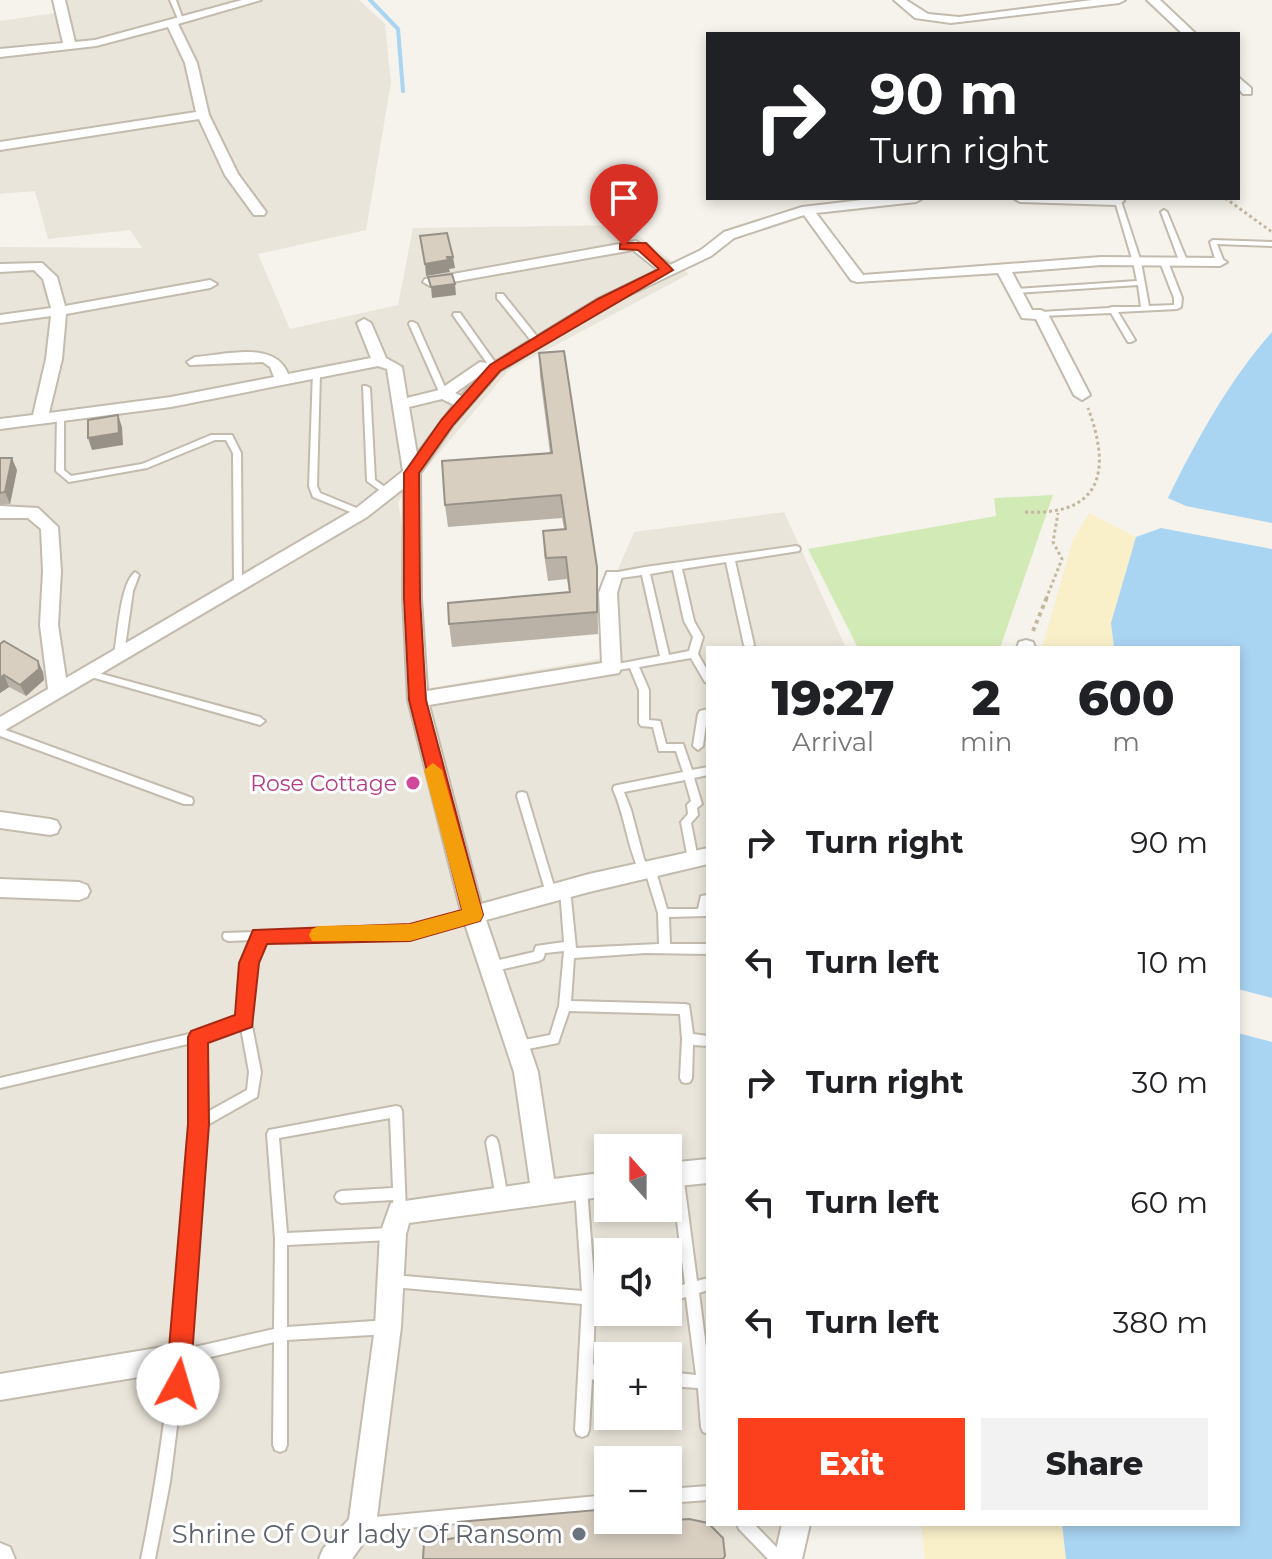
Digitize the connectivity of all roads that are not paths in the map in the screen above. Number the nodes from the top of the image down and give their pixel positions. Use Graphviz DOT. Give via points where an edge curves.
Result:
graph roads {
  1 [pos="59,0"];
  2 [pos="173,0"];
  3 [pos="255,0"];
  4 [pos="900,0"];
  5 [pos="1119,0"];
  6 [pos="1153,0"];
  7 [pos="176,20"];
  8 [pos="1188,32"];
  9 [pos="70,46"];
  10 [pos="0,53"];
  11 [pos="203,115"];
  12 [pos="0,146"];
  13 [pos="898,200"];
  14 [pos="1117,200"];
  15 [pos="807,210"];
  16 [pos="259,212"];
  17 [pos="1164,212"];
  18 [pos="1272,244"];
  19 [pos="1137,262"];
  20 [pos="1164,262"];
  21 [pos="1220,262"];
  22 [pos="1184,263"];
  23 [pos="0,268"];
  24 [pos="1003,268"];
  25 [pos="667,270"];
  26 [pos="430,282"];
  27 [pos="1140,283"];
  28 [pos="210,284"];
  29 [pos="1015,291"];
  30 [pos="500,296"];
  31 [pos="1145,307"];
  32 [pos="1112,309"];
  33 [pos="59,312"];
  34 [pos="570,312"];
  35 [pos="1041,314"];
  36 [pos="457,315"];
  37 [pos="0,319"];
  38 [pos="364,323"];
  39 [pos="413,324"];
  40 [pos="533,338"];
  41 [pos="1131,340"];
  42 [pos="380,361"];
  43 [pos="195,362"];
  44 [pos="493,364"];
  45 [pos="316,373"];
  46 [pos="283,381"];
  47 [pos="366,388"];
  48 [pos="444,394"];
  49 [pos="1082,395"];
  50 [pos="463,403"];
  51 [pos="401,404"];
  52 [pos="60,417"];
  53 [pos="40,419"];
  54 [pos="0,424"];
  55 [pos="412,473"];
  56 [pos="386,492"];
  57 [pos="0,512"];
  58 [pos="361,513"];
  59 [pos="796,549"];
  60 [pos="730,559"];
  61 [pos="677,566"];
  62 [pos="645,570"];
  63 [pos="135,575"];
  64 [pos="613,576"];
  65 [pos="238,588"];
  66 [pos="749,645"];
  67 [pos="119,654"];
  68 [pos="693,654"];
  69 [pos="665,659"];
  70 [pos="633,664"];
  71 [pos="612,668"];
  72 [pos="87,673"];
  73 [pos="706,677"];
  74 [pos="58,693"];
  75 [pos="418,700"];
  76 [pos="706,713"];
  77 [pos="260,721"];
  78 [pos="0,729"];
  79 [pos="698,746"];
  80 [pos="706,771"];
  81 [pos="690,774"];
  82 [pos="522,796"];
  83 [pos="188,801"];
  84 [pos="0,820"];
  85 [pos="50,827"];
  86 [pos="701,858"];
  87 [pos="647,869"];
  88 [pos="0,888"];
  89 [pos="79,891"];
  90 [pos="558,891"];
  91 [pos="706,899"];
  92 [pos="663,913"];
  93 [pos="473,915"];
  94 [pos="228,936"];
  95 [pos="260,936"];
  96 [pos="567,946"];
  97 [pos="665,948"];
  98 [pos="706,949"];
  99 [pos="490,967"];
  100 [pos="565,1006"];
  101 [pos="245,1021"];
  102 [pos="198,1037"];
  103 [pos="688,1039"];
  104 [pos="706,1041"];
  105 [pos="517,1046"];
  106 [pos="686,1078"];
  107 [pos="0,1083"];
  108 [pos="198,1124"];
  109 [pos="492,1142"];
  110 [pos="706,1171"];
  111 [pos="682,1173"];
  112 [pos="594,1186"];
  113 [pos="581,1188"];
  114 [pos="544,1194"];
  115 [pos="341,1197"];
  116 [pos="502,1198"];
  117 [pos="397,1214"];
  118 [pos="680,1222"];
  119 [pos="281,1239"];
  120 [pos="391,1281"];
  121 [pos="706,1285"];
  122 [pos="690,1289"];
  123 [pos="682,1292"];
  124 [pos="589,1298"];
  125 [pos="594,1299"];
  126 [pos="388,1327"];
  127 [pos="282,1334"];
  128 [pos="181,1357"];
  129 [pos="586,1367"];
  130 [pos="594,1372"];
  131 [pos="682,1380"];
  132 [pos="704,1382"];
  133 [pos="0,1387"];
  134 [pos="706,1404"];
  135 [pos="582,1430"];
  136 [pos="280,1445"];
  137 [pos="706,1493"];
  138 [pos="682,1495"];
  139 [pos="594,1503"];
  140 [pos="362,1525"];
  141 [pos="746,1526"];
  142 [pos="796,1526"];
  143 [pos="148,1559"];
  144 [pos="333,1559"];
  145 [pos="778,1559"];
  146 [pos="788,1559"];
  1 -- 9 [label="street"];
  2 -- 7 [label="lane"];
  3 -- 7 [label="street"];
  4 -- 5 [label="street" via="907,11 933,20"];
  6 -- 8 [label="street"];
  7 -- 9 [label="street"];
  7 -- 11 [label="street"];
  9 -- 10 [label="street"];
  11 -- 12 [label="street"];
  11 -- 16 [label="street" via="232,175"];
  13 -- 15 [label="street"];
  14 -- 19 [label="lane"];
  15 -- 24 [label="street" via="858,278"];
  15 -- 25 [label="street" via="729,235 706,253"];
  17 -- 22 [label="lane"];
  18 -- 21 [label="lane" via="1213,242"];
  19 -- 20 [label="street"];
  19 -- 24 [label="street"];
  19 -- 27 [label="lane"];
  20 -- 22 [label="street"];
  20 -- 31 [label="lane" via="1177,307"];
  21 -- 22 [label="street"];
  23 -- 33 [label="street" via="24,265 47,271 55,280"];
  24 -- 29 [label="street"];
  25 -- 26 [label="street" via="636,245"];
  25 -- 40 [label="street"];
  27 -- 29 [label="lane"];
  27 -- 31 [label="lane"];
  28 -- 33 [label="street"];
  29 -- 35 [label="street" via="1027,315"];
  30 -- 40 [label="lane"];
  31 -- 32 [label="lane"];
  32 -- 35 [label="lane"];
  32 -- 41 [label="lane"];
  33 -- 37 [label="street"];
  33 -- 53 [label="street"];
  34 -- 40 [label="street"];
  35 -- 49 [label="street"];
  36 -- 44 [label="lane"];
  38 -- 42 [label="street"];
  39 -- 48 [label="lane"];
  40 -- 44 [label="street"];
  42 -- 45 [label="street"];
  42 -- 51 [label="street" via="394,367"];
  43 -- 46 [label="street" via="266,357 277,365"];
  44 -- 48 [label="street"];
  44 -- 50 [label="street"];
  45 -- 46 [label="street"];
  45 -- 58 [label="lane" via="313,486 316,495"];
  46 -- 52 [label="street"];
  47 -- 56 [label="lane" via="371,481"];
  48 -- 50 [label="street"];
  48 -- 51 [label="street"];
  50 -- 55 [label="street"];
  51 -- 55 [label="street"];
  52 -- 53 [label="street"];
  52 -- 65 [label="lane" via="60,471 69,479 144,466 214,437 229,437 237,453"];
  53 -- 54 [label="street"];
  55 -- 56 [label="street"];
  55 -- 75 [label="street"];
  56 -- 58 [label="street"];
  57 -- 74 [label="street" via="32,512 49,527 49,625"];
  58 -- 65 [label="street"];
  59 -- 60 [label="lane"];
  60 -- 61 [label="lane"];
  60 -- 66 [label="lane"];
  61 -- 62 [label="lane"];
  61 -- 68 [label="lane" via="689,621 698,637"];
  62 -- 64 [label="lane"];
  62 -- 69 [label="lane"];
  63 -- 67 [label="lane"];
  64 -- 71 [label="street" via="608,593"];
  65 -- 67 [label="street"];
  67 -- 72 [label="street"];
  68 -- 69 [label="lane"];
  68 -- 73 [label="lane"];
  69 -- 70 [label="lane"];
  70 -- 71 [label="lane"];
  70 -- 81 [label="lane" via="644,690 644,723 657,724 662,748 680,747"];
  71 -- 75 [label="street"];
  72 -- 74 [label="street"];
  72 -- 77 [label="lane"];
  74 -- 78 [label="street"];
  75 -- 93 [label="street"];
  76 -- 79 [label="lane"];
  78 -- 83 [label="lane"];
  80 -- 81 [label="lane"];
  81 -- 86 [label="lane" via="697,804 686,822"];
  81 -- 87 [label="lane" via="618,789 631,820 630,843"];
  82 -- 90 [label="lane"];
  84 -- 85 [label="street"];
  86 -- 87 [label="street"];
  87 -- 90 [label="street"];
  87 -- 92 [label="lane"];
  88 -- 89 [label="street"];
  90 -- 93 [label="street"];
  90 -- 96 [label="lane" via="570,939"];
  91 -- 92 [label="lane" via="703,913"];
  92 -- 97 [label="lane"];
  93 -- 95 [label="lane" via="410,932"];
  93 -- 99 [label="street"];
  94 -- 95 [label="lane"];
  95 -- 101 [label="lane" via="249,963"];
  96 -- 97 [label="lane" via="573,953"];
  96 -- 99 [label="lane" via="540,949 539,956"];
  96 -- 100 [label="lane"];
  97 -- 98 [label="lane"];
  99 -- 105 [label="street"];
  100 -- 103 [label="lane" via="685,1009"];
  100 -- 105 [label="lane" via="554,1039"];
  101 -- 102 [label="lane"];
  101 -- 108 [label="lane" via="255,1072 253,1093"];
  102 -- 107 [label="lane"];
  102 -- 108 [label="lane"];
  103 -- 104 [label="lane"];
  103 -- 106 [label="lane"];
  105 -- 114 [label="street" via="526,1072"];
  108 -- 128 [label="lane"];
  109 -- 116 [label="lane"];
  110 -- 111 [label="street"];
  112 -- 113 [label="street"];
  113 -- 114 [label="street"];
  113 -- 124 [label="lane"];
  114 -- 116 [label="street"];
  115 -- 117 [label="lane"];
  116 -- 117 [label="street"];
  117 -- 119 [label="lane"];
  117 -- 119 [label="lane" via="396,1111 273,1134"];
  117 -- 120 [label="street"];
  118 -- 122 [label="lane"];
  119 -- 127 [label="lane"];
  120 -- 124 [label="lane"];
  120 -- 126 [label="street"];
  121 -- 122 [label="lane"];
  122 -- 123 [label="lane"];
  122 -- 132 [label="lane"];
  124 -- 125 [label="lane"];
  124 -- 129 [label="lane"];
  126 -- 127 [label="lane"];
  126 -- 140 [label="street"];
  127 -- 128 [label="lane"];
  127 -- 136 [label="lane"];
  128 -- 133 [label="street"];
  128 -- 143 [label="lane" via="163,1492"];
  129 -- 130 [label="lane"];
  129 -- 135 [label="lane"];
  131 -- 132 [label="lane"];
  132 -- 134 [label="lane"];
  137 -- 138 [label="lane"];
  139 -- 140 [label="lane"];
  140 -- 144 [label="street"];
  141 -- 145 [label="lane"];
  142 -- 146 [label="street"];
}
